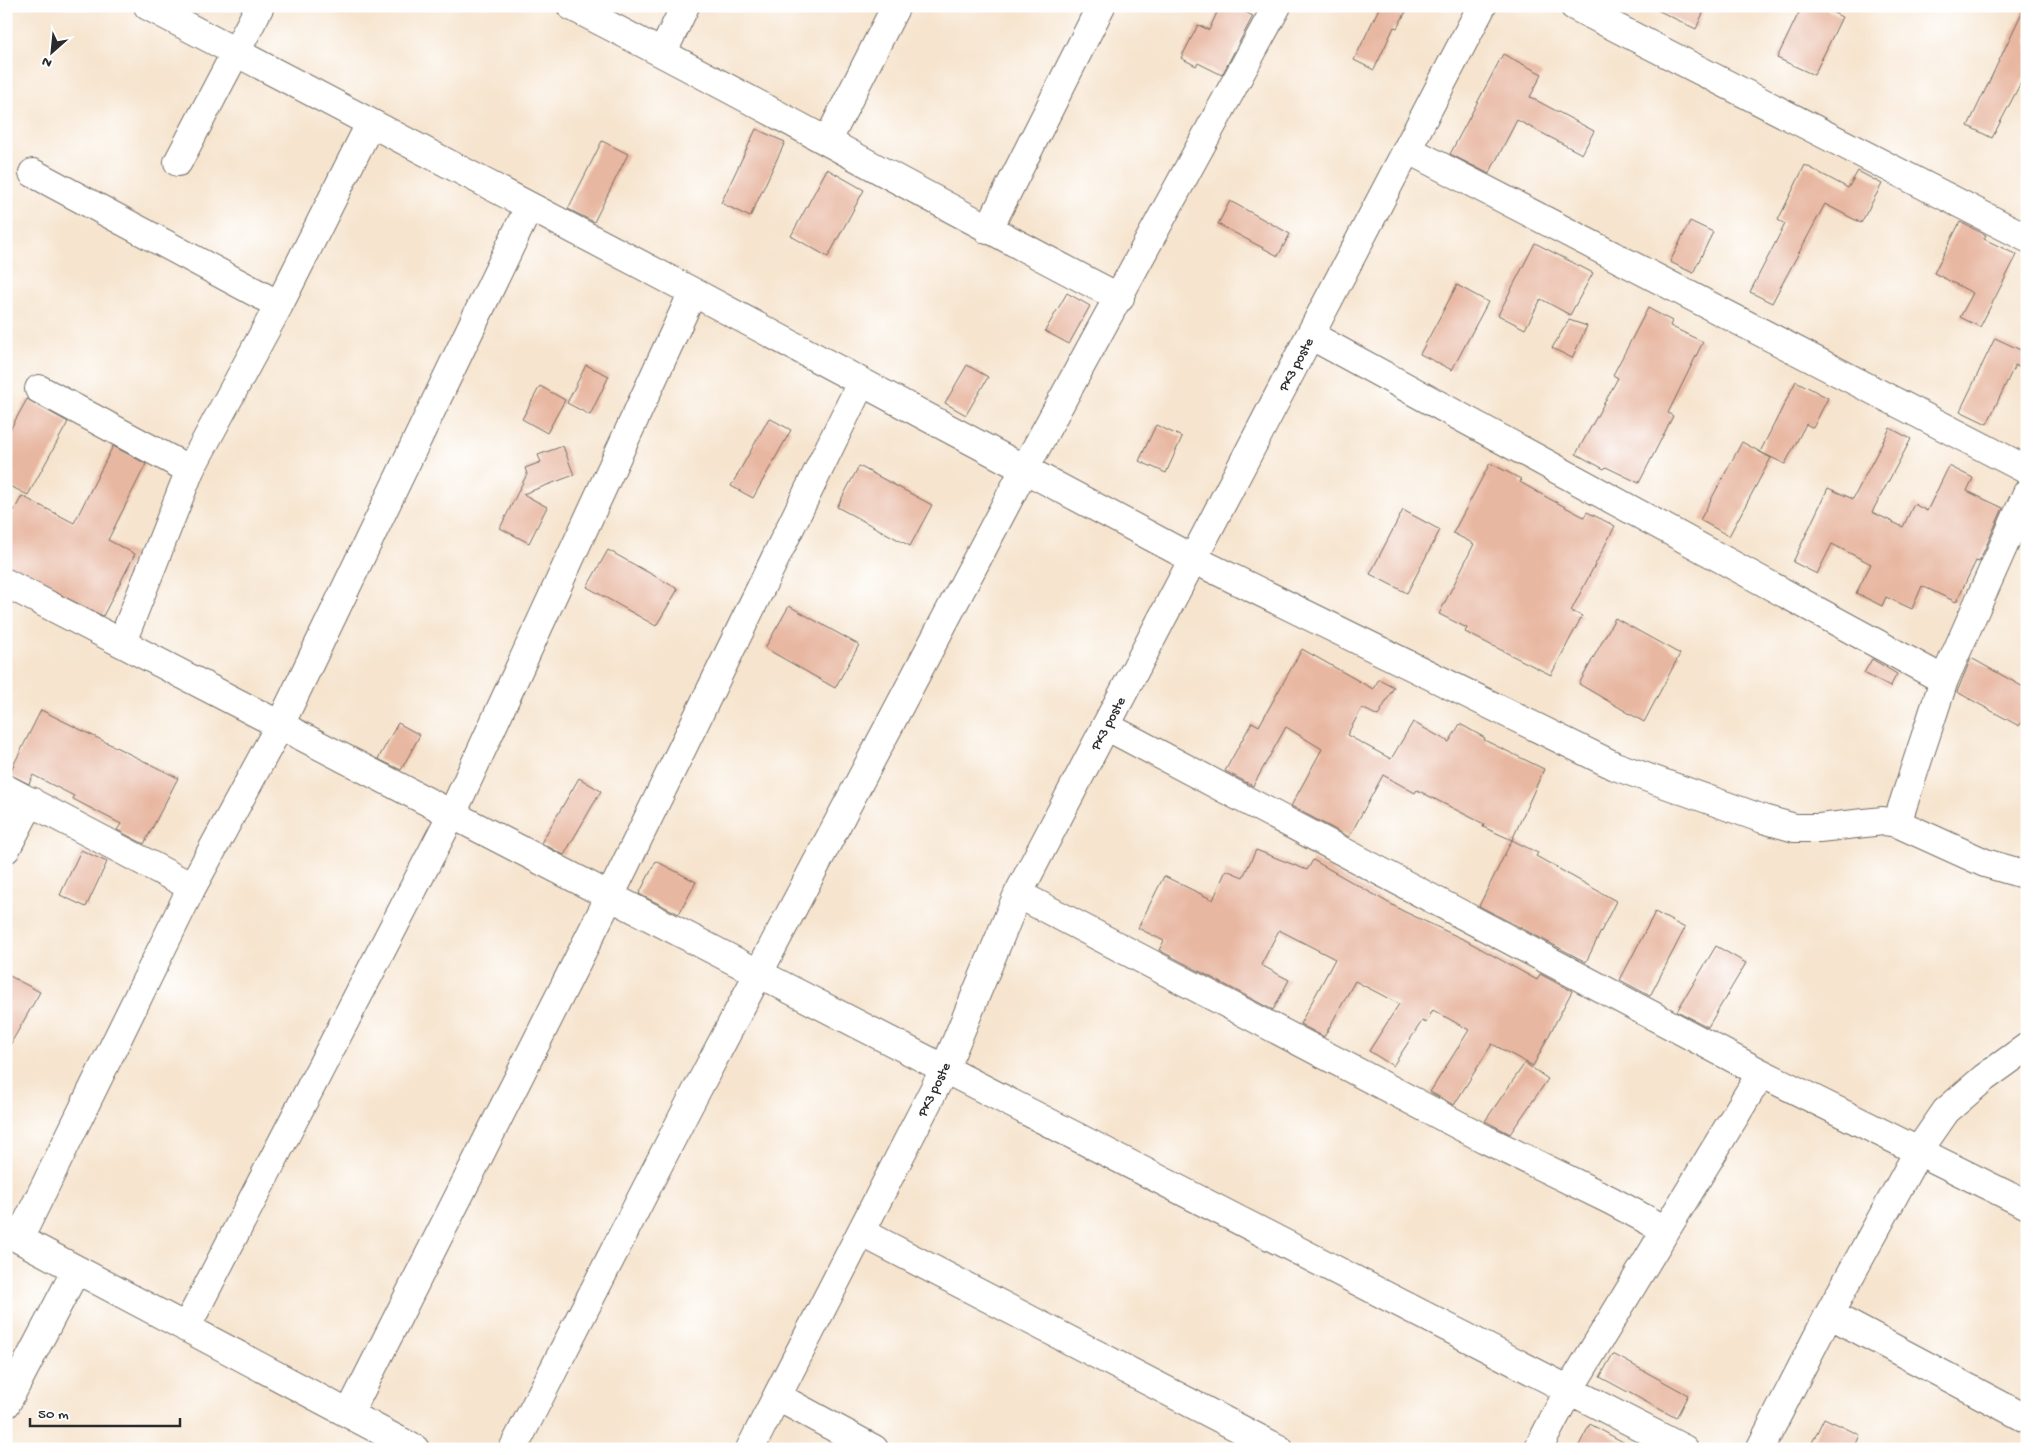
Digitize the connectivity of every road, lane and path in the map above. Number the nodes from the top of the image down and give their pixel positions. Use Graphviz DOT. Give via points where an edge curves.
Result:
graph roads {
  1 [pos="148,6"];
  2 [pos="260,6"];
  3 [pos="571,6"];
  4 [pos="685,6"];
  5 [pos="896,6"];
  6 [pos="1102,6"];
  7 [pos="1277,6"];
  8 [pos="1482,6"];
  9 [pos="1574,6"];
  10 [pos="235,52"];
  11 [pos="663,52"];
  12 [pos="370,124"];
  13 [pos="828,140"];
  14 [pos="1407,149"];
  15 [pos="178,162"];
  16 [pos="33,173"];
  17 [pos="529,207"];
  18 [pos="988,230"];
  19 [pos="2027,238"];
  20 [pos="692,292"];
  21 [pos="1120,298"];
  22 [pos="279,305"];
  23 [pos="1310,335"];
  24 [pos="861,384"];
  25 [pos="39,389"];
  26 [pos="190,470"];
  27 [pos="1024,470"];
  28 [pos="2027,470"];
  29 [pos="2027,493"];
  30 [pos="1193,559"];
  31 [pos="6,583"];
  32 [pos="122,642"];
  33 [pos="1944,680"];
  34 [pos="280,725"];
  35 [pos="1106,726"];
  36 [pos="6,789"];
  37 [pos="31,801"];
  38 [pos="452,814"];
  39 [pos="1897,823"];
  40 [pos="6,849"];
  41 [pos="2027,875"];
  42 [pos="192,887"];
  43 [pos="1018,894"];
  44 [pos="610,896"];
  45 [pos="758,974"];
  46 [pos="2027,1047"];
  47 [pos="944,1068"];
  48 [pos="1762,1073"];
  49 [pos="1919,1150"];
  50 [pos="2027,1205"];
  51 [pos="1666,1230"];
  52 [pos="861,1232"];
  53 [pos="13,1236"];
  54 [pos="76,1270"];
  55 [pos="1829,1314"];
  56 [pos="186,1328"];
  57 [pos="1569,1390"];
  58 [pos="778,1397"];
  59 [pos="6,1404"];
  60 [pos="349,1414"];
  61 [pos="2027,1419"];
  62 [pos="415,1449"];
  63 [pos="513,1449"];
  64 [pos="750,1449"];
  65 [pos="874,1449"];
  66 [pos="1279,1449"];
  67 [pos="1538,1449"];
  68 [pos="1684,1449"];
  69 [pos="1760,1449"];
  1 -- 10 [label="street"];
  2 -- 10 [label="street"];
  3 -- 11 [label="street"];
  4 -- 11 [label="street"];
  5 -- 13 [label="street"];
  6 -- 18 [label="street"];
  7 -- 21 [label="street"];
  8 -- 14 [label="street, PK3 poste"];
  9 -- 19 [label="street"];
  10 -- 12 [label="street"];
  10 -- 15 [label="street"];
  11 -- 13 [label="street"];
  12 -- 17 [label="street"];
  12 -- 22 [label="street"];
  13 -- 18 [label="street"];
  14 -- 23 [label="street, PK3 poste"];
  14 -- 28 [label="street"];
  16 -- 22 [label="street"];
  17 -- 20 [label="street"];
  17 -- 34 [label="street"];
  18 -- 21 [label="street"];
  20 -- 24 [label="street"];
  20 -- 38 [label="street"];
  21 -- 27 [label="street"];
  22 -- 26 [label="street"];
  23 -- 30 [label="street, PK3 poste"];
  23 -- 33 [label="street"];
  24 -- 27 [label="street"];
  24 -- 44 [label="street"];
  25 -- 26 [label="street"];
  26 -- 32 [label="street"];
  27 -- 30 [label="street"];
  27 -- 45 [label="street"];
  29 -- 33 [label="street"];
  30 -- 35 [label="street, PK3 poste"];
  30 -- 39 [label="street" via="1616,766 1796,828 1883,821"];
  31 -- 32 [label="street"];
  32 -- 34 [label="street"];
  33 -- 39 [label="street"];
  34 -- 38 [label="street"];
  34 -- 42 [label="street"];
  35 -- 43 [label="street, PK3 poste"];
  35 -- 48 [label="street"];
  36 -- 37 [label="street"];
  37 -- 40 [label="street"];
  37 -- 42 [label="street"];
  38 -- 44 [label="street"];
  38 -- 56 [label="street"];
  39 -- 41 [label="street" via="1985,862"];
  42 -- 53 [label="street"];
  43 -- 47 [label="street, PK3 poste"];
  43 -- 51 [label="street" via="1485,1139"];
  44 -- 45 [label="street"];
  44 -- 60 [label="street"];
  45 -- 47 [label="street"];
  45 -- 63 [label="street"];
  46 -- 49 [label="street" via="1946,1111"];
  47 -- 52 [label="street, PK3 poste"];
  47 -- 57 [label="street"];
  48 -- 49 [label="street"];
  48 -- 51 [label="street"];
  49 -- 50 [label="street"];
  49 -- 55 [label="street"];
  51 -- 57 [label="street"];
  52 -- 58 [label="street, PK3 poste"];
  52 -- 66 [label="street"];
  53 -- 54 [label="street"];
  54 -- 56 [label="street"];
  54 -- 59 [label="street"];
  55 -- 61 [label="street"];
  55 -- 69 [label="street"];
  56 -- 60 [label="street"];
  57 -- 67 [label="street"];
  57 -- 68 [label="street"];
  58 -- 64 [label="street, PK3 poste"];
  58 -- 65 [label="street"];
  60 -- 62 [label="street"];
}
